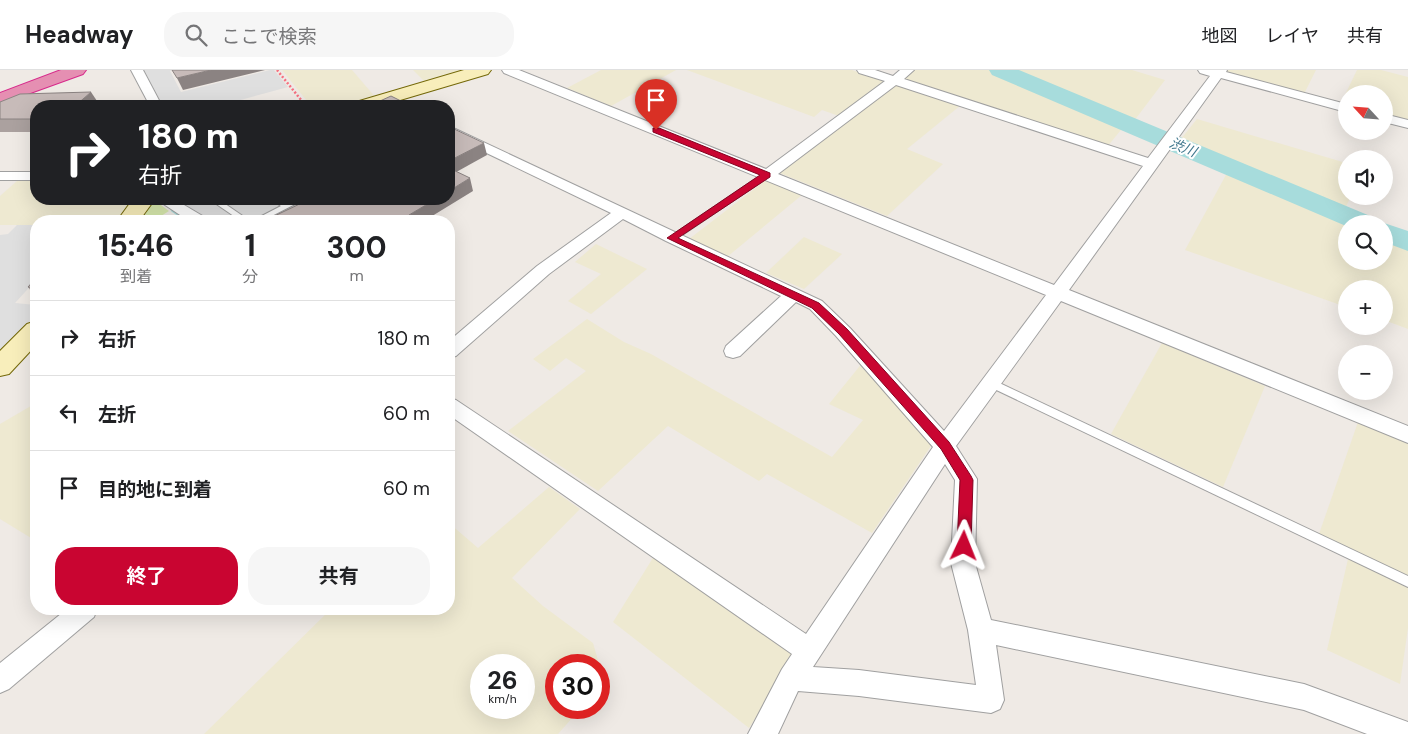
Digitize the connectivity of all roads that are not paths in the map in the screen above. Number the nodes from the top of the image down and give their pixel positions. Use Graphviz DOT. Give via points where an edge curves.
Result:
graph roads {
  1 [pos="56,70"];
  2 [pos="77,70"];
  3 [pos="137,70"];
  4 [pos="482,70"];
  5 [pos="508,70"];
  6 [pos="863,70"];
  7 [pos="908,70"];
  8 [pos="1204,70"];
  9 [pos="1220,72"];
  10 [pos="895,80"];
  11 [pos="0,91"];
  12 [pos="0,99"];
  13 [pos="153,100"];
  14 [pos="402,100"];
  15 [pos="1338,106"];
  16 [pos="1393,120"];
  17 [pos="1408,124"];
  18 [pos="455,133"];
  19 [pos="1151,164"];
  20 [pos="767,175"];
  21 [pos="0,176"];
  22 [pos="30,176"];
  23 [pos="174,205"];
  24 [pos="223,205"];
  25 [pos="286,206"];
  26 [pos="622,212"];
  27 [pos="190,215"];
  28 [pos="237,215"];
  29 [pos="268,215"];
  30 [pos="672,238"];
  31 [pos="1057,292"];
  32 [pos="792,295"];
  33 [pos="30,336"];
  34 [pos="455,343"];
  35 [pos="733,351"];
  36 [pos="0,367"];
  37 [pos="990,383"];
  38 [pos="455,409"];
  39 [pos="1408,435"];
  40 [pos="945,446"];
  41 [pos="1408,582"];
  42 [pos="76,615"];
  43 [pos="981,630"];
  44 [pos="809,651"];
  45 [pos="2,674"];
  46 [pos="791,678"];
  47 [pos="762,734"];
  48 [pos="1403,734"];
  1 -- 11 [label="highway"];
  2 -- 12 [label="highway"];
  3 -- 13 [label="street"];
  4 -- 14 [label="main road"];
  5 -- 20 [label="street"];
  6 -- 10 [label="street"];
  7 -- 10 [label="street"];
  8 -- 9 [label="street"];
  9 -- 15 [label="street"];
  9 -- 19 [label="street"];
  10 -- 19 [label="street"];
  10 -- 20 [label="street"];
  16 -- 17 [label="street"];
  18 -- 26 [label="street"];
  19 -- 31 [label="street"];
  20 -- 30 [label="lane"];
  20 -- 31 [label="street"];
  21 -- 22 [label="street"];
  23 -- 27 [label="street"];
  24 -- 28 [label="lane"];
  25 -- 29 [label="lane"];
  26 -- 30 [label="street"];
  26 -- 34 [label="street" via="543,270"];
  30 -- 32 [label="street"];
  31 -- 37 [label="street"];
  31 -- 39 [label="street"];
  32 -- 35 [label="street"];
  32 -- 40 [label="street" via="816,306 843,332"];
  33 -- 36 [label="main road"];
  37 -- 40 [label="street"];
  37 -- 41 [label="lane"];
  38 -- 44 [label="street"];
  40 -- 43 [label="street" via="966,480 963,563"];
  40 -- 44 [label="street"];
  42 -- 45 [label="street"];
  43 -- 46 [label="street" via="991,700 859,682"];
  43 -- 48 [label="street" via="1304,697"];
  44 -- 46 [label="street"];
  46 -- 47 [label="street"];
}
